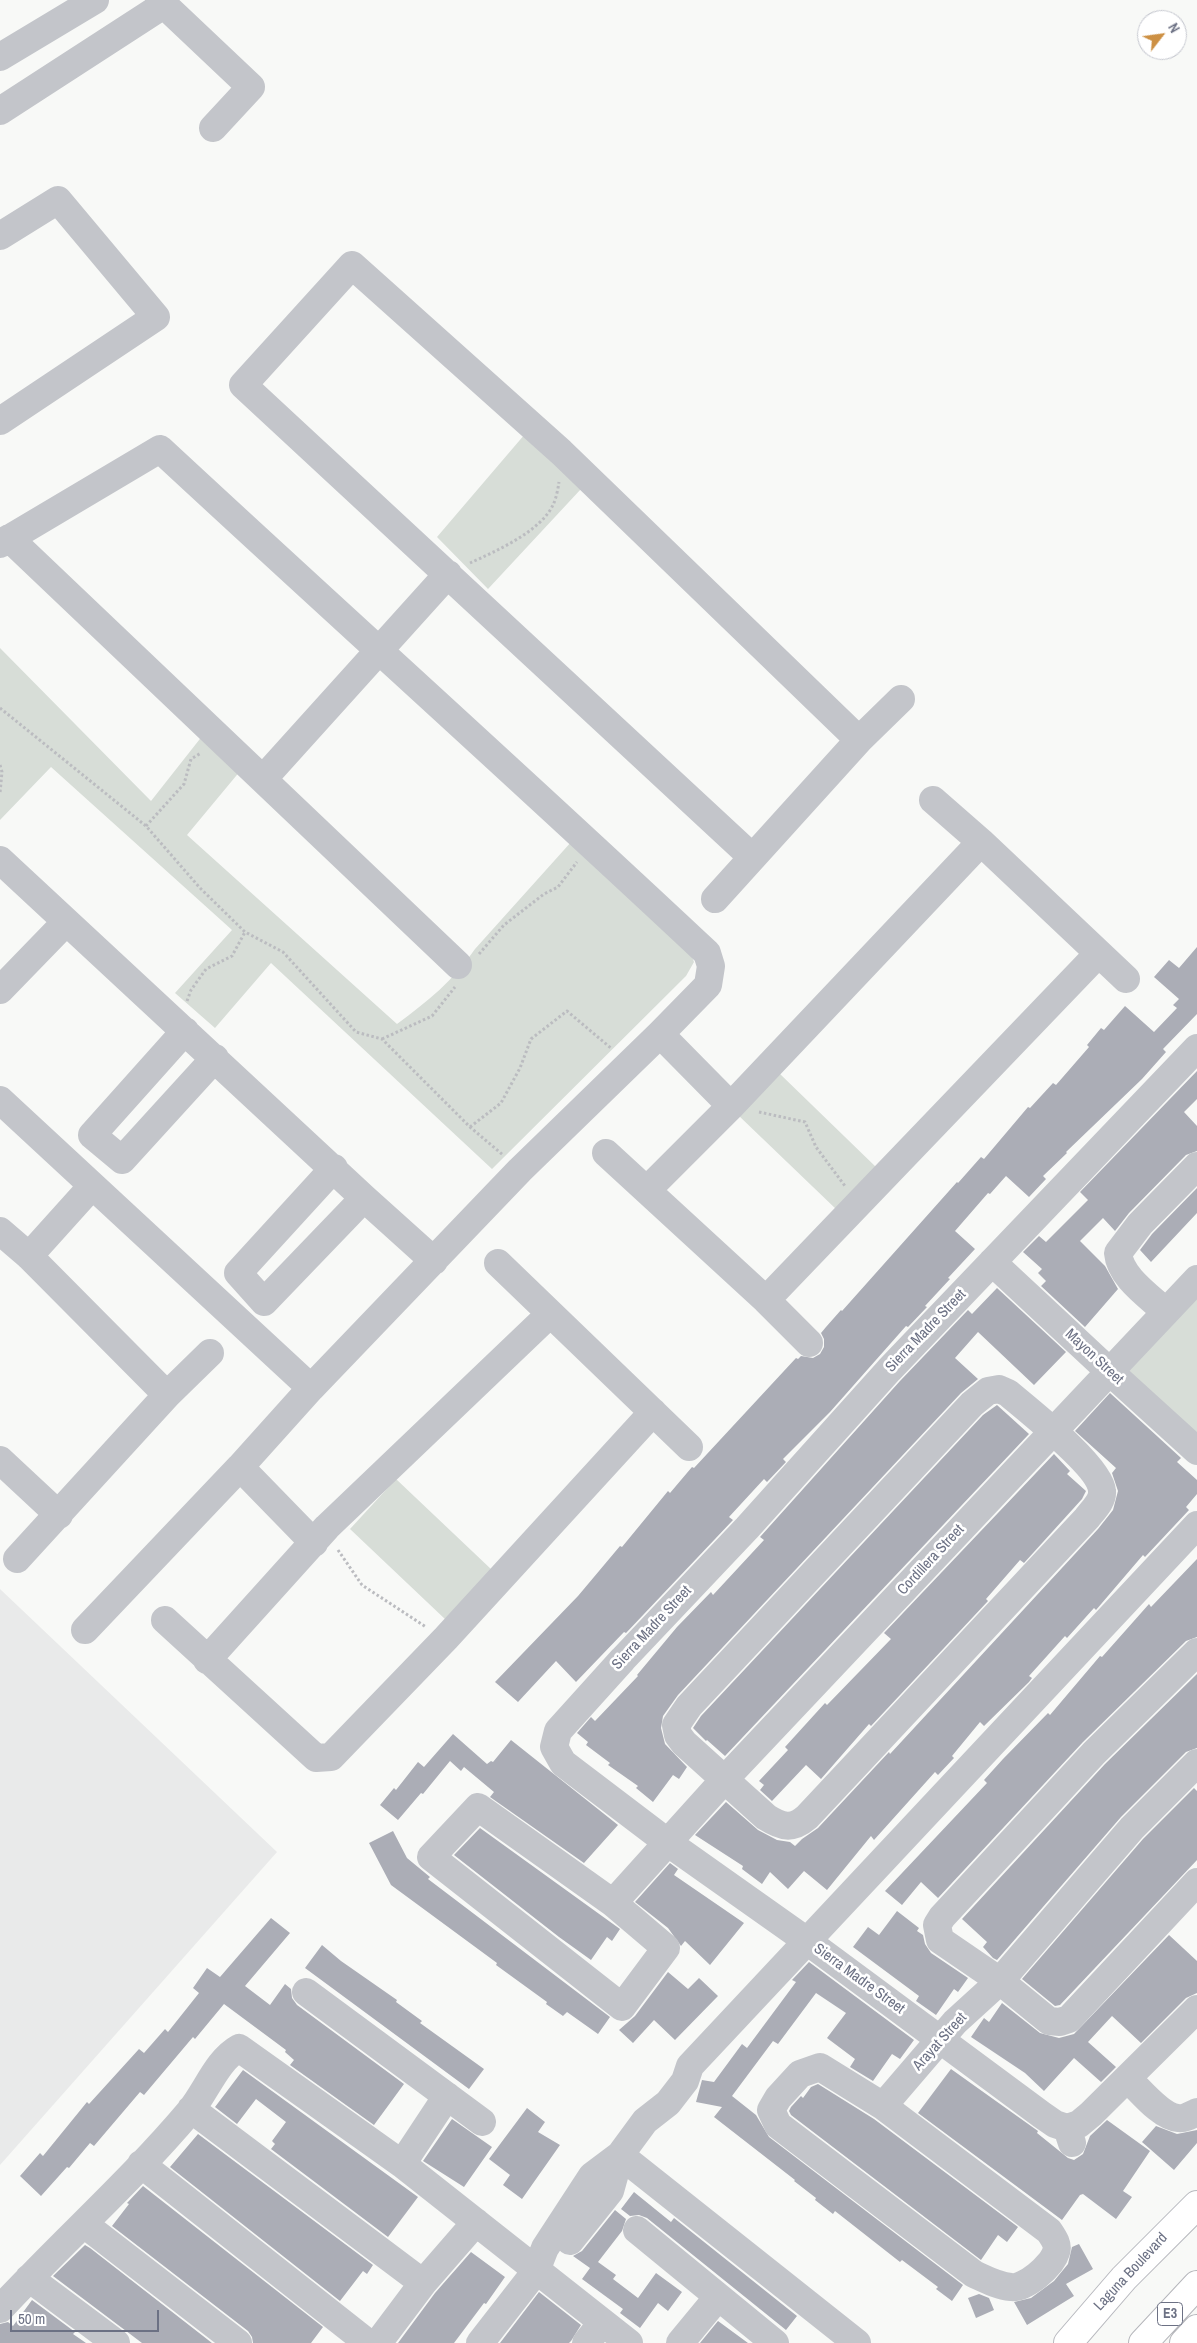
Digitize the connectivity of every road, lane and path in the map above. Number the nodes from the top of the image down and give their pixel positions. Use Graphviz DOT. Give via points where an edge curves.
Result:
graph roads {
  1 [pos="95,0"];
  2 [pos="161,3"];
  3 [pos="0,57"];
  4 [pos="0,111"];
  5 [pos="213,128"];
  6 [pos="0,236"];
  7 [pos="0,421"];
  8 [pos="561,452"];
  9 [pos="5,541"];
  10 [pos="448,574"];
  11 [pos="379,653"];
  12 [pos="901,699"];
  13 [pos="0,708"];
  14 [pos="223,740"];
  15 [pos="859,740"];
  16 [pos="0,764"];
  17 [pos="263,780"];
  18 [pos="0,793"];
  19 [pos="932,800"];
  20 [pos="146,826"];
  21 [pos="981,842"];
  22 [pos="591,844"];
  23 [pos="752,857"];
  24 [pos="0,860"];
  25 [pos="715,900"];
  26 [pos="66,922"];
  27 [pos="245,932"];
  28 [pos="1098,954"];
  29 [pos="464,968"];
  30 [pos="1126,979"];
  31 [pos="0,990"];
  32 [pos="182,1028"];
  33 [pos="660,1034"];
  34 [pos="382,1040"];
  35 [pos="1197,1048"];
  36 [pos="215,1058"];
  37 [pos="629,1064"];
  38 [pos="0,1100"];
  39 [pos="731,1106"];
  40 [pos="470,1127"];
  41 [pos="606,1153"];
  42 [pos="1197,1166"];
  43 [pos="334,1168"];
  44 [pos="520,1170"];
  45 [pos="92,1186"];
  46 [pos="647,1190"];
  47 [pos="364,1198"];
  48 [pos="848,1217"];
  49 [pos="0,1231"];
  50 [pos="29,1256"];
  51 [pos="434,1261"];
  52 [pos="992,1262"];
  53 [pos="498,1263"];
  54 [pos="1197,1279"];
  55 [pos="766,1300"];
  56 [pos="1166,1312"];
  57 [pos="550,1314"];
  58 [pos="809,1343"];
  59 [pos="210,1353"];
  60 [pos="1108,1372"];
  61 [pos="311,1388"];
  62 [pos="167,1396"];
  63 [pos="653,1412"];
  64 [pos="1052,1432"];
  65 [pos="1192,1436"];
  66 [pos="689,1447"];
  67 [pos="0,1460"];
  68 [pos="240,1467"];
  69 [pos="59,1516"];
  70 [pos="1197,1525"];
  71 [pos="321,1535"];
  72 [pos="17,1559"];
  73 [pos="165,1620"];
  74 [pos="85,1630"];
  75 [pos="446,1638"];
  76 [pos="1197,1652"];
  77 [pos="207,1660"];
  78 [pos="1197,1763"];
  79 [pos="724,1780"];
  80 [pos="667,1842"];
  81 [pos="1197,1882"];
  82 [pos="613,1903"];
  83 [pos="807,1941"];
  84 [pos="1000,1981"];
  85 [pos="306,1992"];
  86 [pos="1197,2010"];
  87 [pos="940,2039"];
  88 [pos="1128,2079"];
  89 [pos="447,2096"];
  90 [pos="883,2106"];
  91 [pos="191,2109"];
  92 [pos="1197,2112"];
  93 [pos="482,2122"];
  94 [pos="620,2155"];
  95 [pos="141,2164"];
  96 [pos="402,2164"];
  97 [pos="1197,2205"];
  98 [pos="476,2222"];
  99 [pos="84,2224"];
  100 [pos="636,2230"];
  101 [pos="536,2271"];
  102 [pos="28,2278"];
  103 [pos="423,2283"];
  104 [pos="1197,2285"];
  105 [pos="718,2297"];
  106 [pos="0,2309"];
  107 [pos="1197,2329"];
  108 [pos="594,2333"];
  109 [pos="116,2343"];
  110 [pos="238,2343"];
  111 [pos="368,2343"];
  112 [pos="378,2343"];
  113 [pos="480,2343"];
  114 [pos="629,2343"];
  115 [pos="680,2343"];
  116 [pos="775,2343"];
  117 [pos="857,2343"];
  118 [pos="1068,2343"];
  119 [pos="1143,2343"];
  120 [pos="1184,2343"];
  1 -- 3 [label="street"];
  2 -- 4 [label="street"];
  2 -- 5 [label="street" via="251,86"];
  6 -- 7 [label="street" via="58,200 156,317"];
  8 -- 10 [label="path" via="553,506 538,523 521,537"];
  8 -- 10 [label="street" via="352,265 243,385"];
  8 -- 15 [label="street"];
  9 -- 11 [label="street" via="160,449"];
  9 -- 14 [label="street"];
  10 -- 11 [label="street"];
  10 -- 23 [label="street"];
  11 -- 17 [label="street"];
  11 -- 22 [label="street"];
  12 -- 15 [label="street"];
  13 -- 20 [label="path"];
  14 -- 17 [label="street"];
  14 -- 20 [label="path" via="191,759 184,784"];
  15 -- 23 [label="street"];
  16 -- 18 [label="path"];
  17 -- 29 [label="street"];
  19 -- 21 [label="street"];
  20 -- 27 [label="path" via="200,888"];
  21 -- 28 [label="street"];
  21 -- 39 [label="street"];
  22 -- 29 [label="path" via="558,887 504,925"];
  22 -- 33 [label="street" via="707,953 711,966 708,985"];
  23 -- 25 [label="street"];
  24 -- 26 [label="street"];
  26 -- 31 [label="street"];
  26 -- 32 [label="street"];
  27 -- 32 [label="path" via="232,956 206,969 191,990"];
  27 -- 34 [label="path" via="283,952 356,1032"];
  28 -- 30 [label="street"];
  28 -- 48 [label="street"];
  29 -- 34 [label="path" via="432,1016"];
  32 -- 36 [label="street"];
  32 -- 36 [label="street" via="92,1135 122,1160"];
  33 -- 37 [label="street"];
  33 -- 39 [label="street"];
  34 -- 40 [label="path"];
  35 -- 52 [label="street, Sierra Madre Street"];
  36 -- 43 [label="street"];
  37 -- 40 [label="path" via="567,1011 531,1040 501,1103"];
  37 -- 44 [label="street"];
  38 -- 45 [label="street"];
  39 -- 46 [label="street"];
  39 -- 48 [label="path" via="805,1122 816,1147 852,1194"];
  40 -- 44 [label="path"];
  41 -- 46 [label="street"];
  42 -- 56 [label="street" via="1140,1224 1118,1253 1118,1262 1123,1270"];
  43 -- 47 [label="street"];
  43 -- 47 [label="street" via="238,1273 264,1302"];
  44 -- 51 [label="street"];
  45 -- 50 [label="street"];
  45 -- 61 [label="street"];
  46 -- 55 [label="street"];
  47 -- 51 [label="street"];
  48 -- 55 [label="street"];
  49 -- 50 [label="street"];
  50 -- 62 [label="street"];
  51 -- 61 [label="street"];
  52 -- 60 [label="street, Mayon Street"];
  52 -- 80 [label="street, Sierra Madre Street" via="558,1731 554,1747 563,1763"];
  53 -- 57 [label="street"];
  54 -- 56 [label="street, Cordillera Street"];
  55 -- 58 [label="street"];
  56 -- 60 [label="street, Cordillera Street"];
  57 -- 63 [label="street"];
  57 -- 71 [label="street"];
  59 -- 62 [label="street"];
  60 -- 64 [label="street, Cordillera Street"];
  60 -- 65 [label="street, Mayon Street"];
  61 -- 68 [label="street"];
  62 -- 69 [label="street"];
  63 -- 66 [label="street"];
  63 -- 75 [label="street"];
  64 -- 79 [label="street, Cordillera Street"];
  64 -- 79 [label="street" via="999,1388 988,1391 972,1404 680,1716 676,1726 684,1743"];
  64 -- 79 [label="street" via="1086,1462 1098,1480 1102,1491 1098,1504 807,1817 789,1827 778,1825"];
  67 -- 69 [label="street"];
  68 -- 71 [label="street"];
  68 -- 74 [label="street"];
  69 -- 72 [label="street"];
  70 -- 83 [label="street"];
  71 -- 75 [label="path" via="332,1540 362,1585"];
  71 -- 77 [label="street"];
  73 -- 77 [label="street"];
  75 -- 77 [label="street" via="331,1757 316,1758"];
  76 -- 84 [label="street" via="1094,1753 942,1917 938,1925 940,1940"];
  78 -- 84 [label="street" via="1132,1828"];
  79 -- 80 [label="street, Cordillera Street"];
  80 -- 82 [label="street, Cordillera Street"];
  80 -- 83 [label="street, Sierra Madre Street"];
  81 -- 84 [label="street" via="1069,2019 1060,2022 1049,2020"];
  82 -- 82 [label="street" via="478,1807 431,1857 622,2007 666,1948"];
  83 -- 87 [label="street, Sierra Madre Street"];
  83 -- 94 [label="street" via="690,2066 685,2081 668,2103 645,2121"];
  84 -- 87 [label="street, Arayat Street"];
  85 -- 89 [label="street"];
  86 -- 88 [label="street, Sierra Madre Street"];
  87 -- 88 [label="street, Sierra Madre Street" via="1069,2136"];
  87 -- 90 [label="street, Arayat Street"];
  88 -- 92 [label="street" via="1167,2115 1178,2118"];
  89 -- 93 [label="street"];
  89 -- 96 [label="street"];
  90 -- 90 [label="street" via="820,2067 800,2074 771,2110 778,2125 974,2274 1013,2288 1046,2269 1057,2252 1049,2231"];
  91 -- 95 [label="street"];
  91 -- 96 [label="street" via="228,2056 239,2048"];
  91 -- 103 [label="street"];
  94 -- 101 [label="street" via="556,2259"];
  94 -- 117 [label="street"];
  95 -- 99 [label="street"];
  95 -- 111 [label="street"];
  96 -- 98 [label="street"];
  97 -- 118 [label="main road, Laguna Boulevard" via="1124,2278"];
  98 -- 101 [label="street"];
  98 -- 103 [label="street"];
  99 -- 102 [label="street"];
  99 -- 110 [label="street"];
  100 -- 105 [label="street"];
  101 -- 108 [label="street"];
  101 -- 113 [label="street"];
  102 -- 106 [label="street"];
  102 -- 109 [label="street"];
  103 -- 112 [label="street"];
  104 -- 119 [label="main road, E3"];
  105 -- 115 [label="street"];
  105 -- 116 [label="street"];
  107 -- 120 [label="main road, E3"];
  108 -- 114 [label="street"];
}
